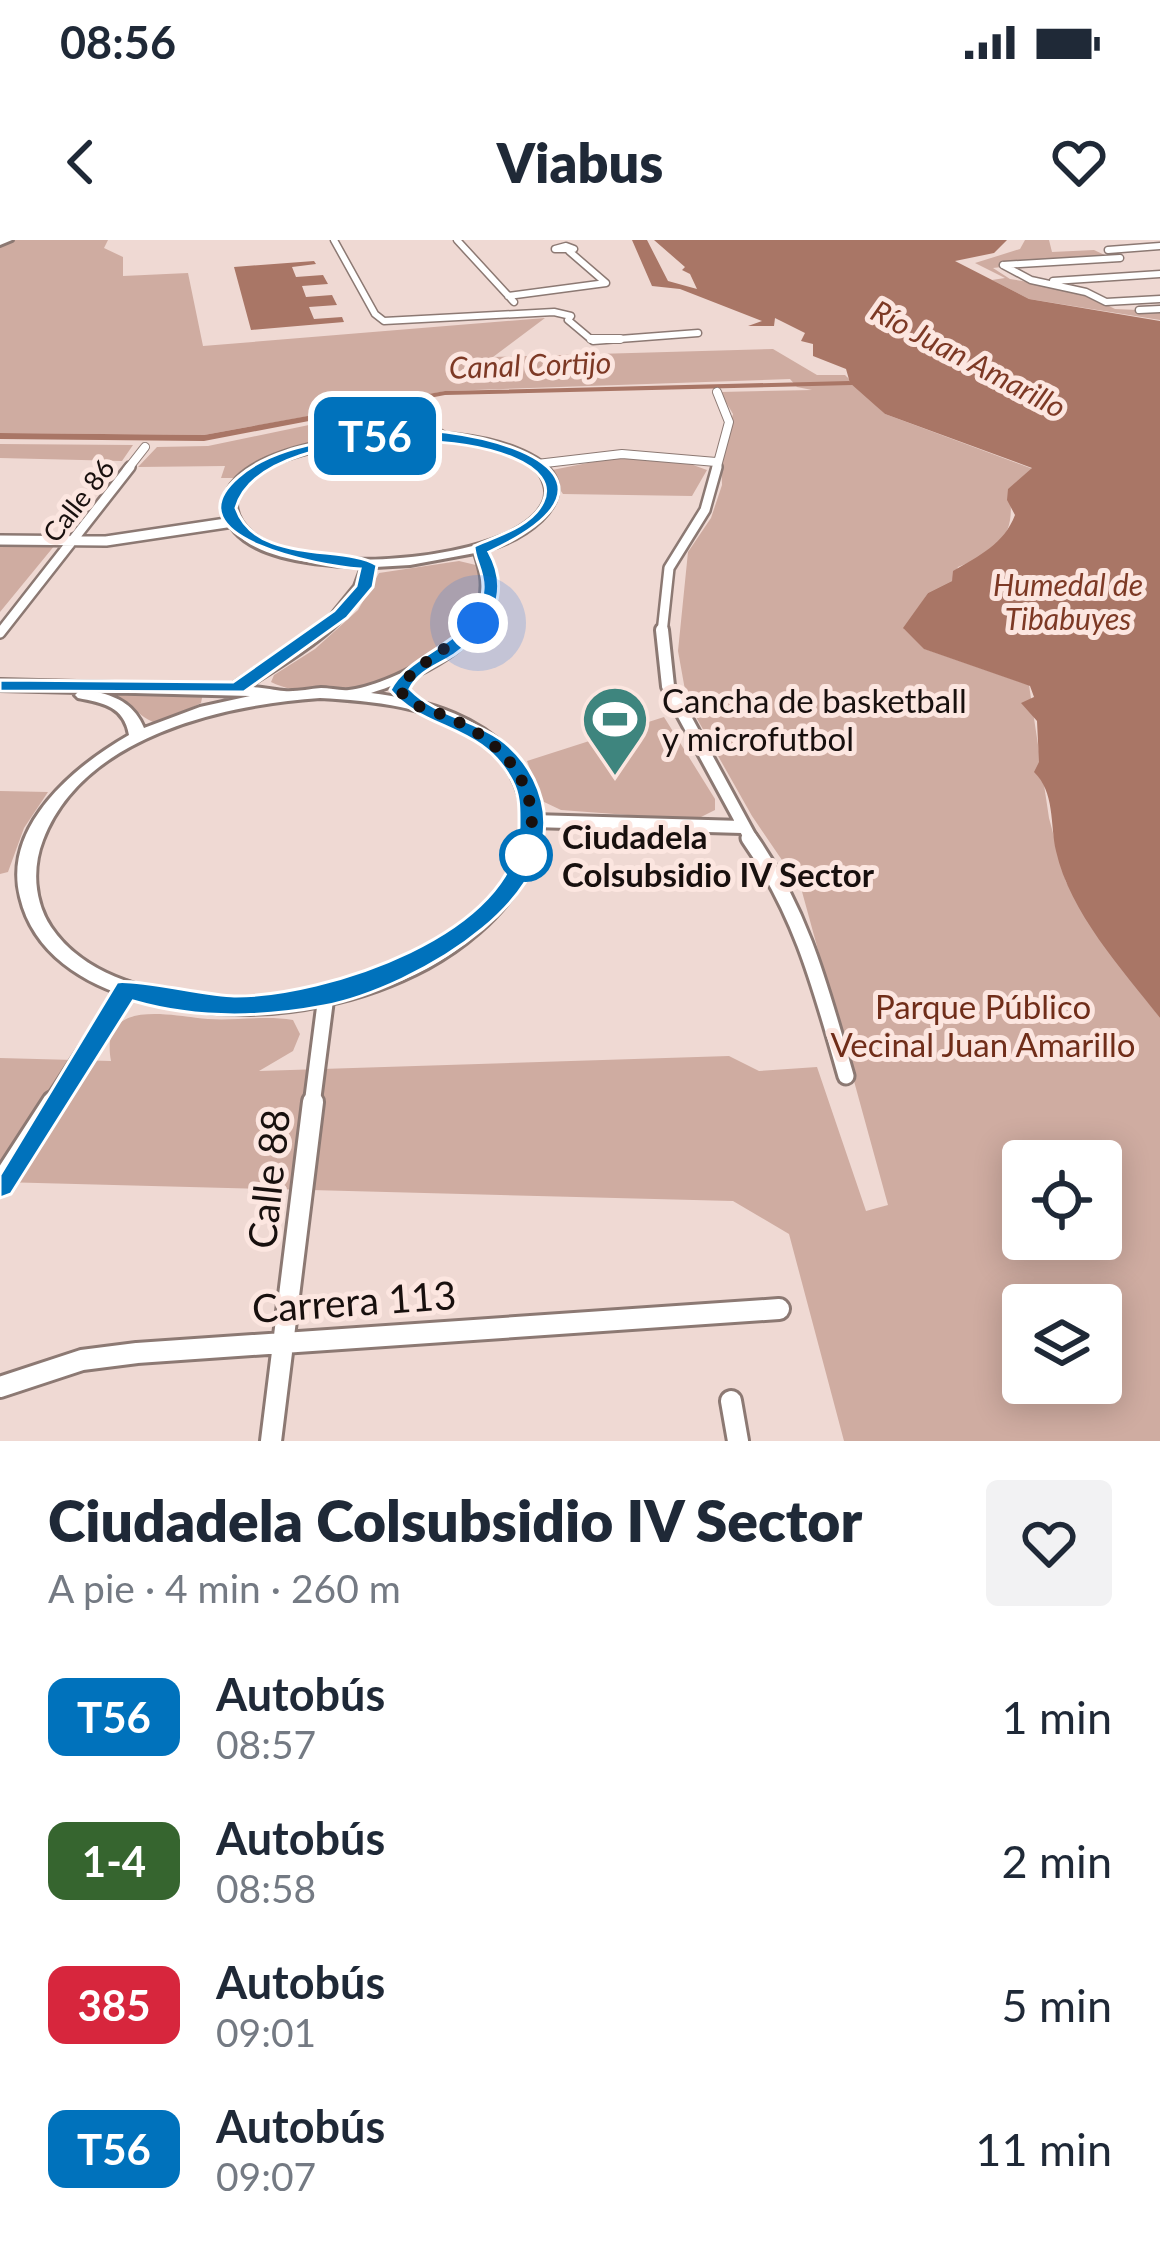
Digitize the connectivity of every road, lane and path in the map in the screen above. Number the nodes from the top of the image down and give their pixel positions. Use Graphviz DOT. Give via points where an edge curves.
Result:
graph roads {
  1 [pos="334,240"];
  2 [pos="457,240"];
  3 [pos="555,240"];
  4 [pos="1160,246"];
  5 [pos="1101,255"];
  6 [pos="1120,258"];
  7 [pos="1074,260"];
  8 [pos="1051,262"];
  9 [pos="1028,263"];
  10 [pos="1139,273"];
  11 [pos="1111,277"];
  12 [pos="1014,278"];
  13 [pos="1027,278"];
  14 [pos="1086,279"];
  15 [pos="1159,281"];
  16 [pos="1062,285"];
  17 [pos="1093,295"];
  18 [pos="508,296"];
  19 [pos="1139,310"];
  20 [pos="1160,310"];
  21 [pos="524,313"];
  22 [pos="698,333"];
  23 [pos="717,392"];
  24 [pos="399,409"];
  25 [pos="445,436"];
  26 [pos="145,447"];
  27 [pos="716,462"];
  28 [pos="537,464"];
  29 [pos="233,522"];
  30 [pos="0,540"];
  31 [pos="74,541"];
  32 [pos="480,550"];
  33 [pos="369,565"];
  34 [pos="0,633"];
  35 [pos="408,674"];
  36 [pos="0,690"];
  37 [pos="348,694"];
  38 [pos="238,695"];
  39 [pos="415,705"];
  40 [pos="137,738"];
  41 [pos="533,821"];
  42 [pos="742,827"];
  43 [pos="126,989"];
  44 [pos="326,996"];
  45 [pos="846,1076"];
  46 [pos="0,1184"];
  47 [pos="779,1310"];
  48 [pos="286,1341"];
  49 [pos="0,1388"];
  50 [pos="731,1401"];
  51 [pos="272,1441"];
  52 [pos="738,1441"];
  1 -- 21 [label="street" via="384,321"];
  2 -- 18 [label="street"];
  3 -- 18 [label="street" via="606,284"];
  4 -- 5 [label="street"];
  5 -- 6 [label="street"];
  5 -- 7 [label="street"];
  5 -- 10 [label="street"];
  7 -- 8 [label="street"];
  7 -- 11 [label="street"];
  8 -- 9 [label="street"];
  8 -- 14 [label="street"];
  9 -- 13 [label="street" via="1003,265"];
  9 -- 16 [label="street"];
  10 -- 11 [label="street"];
  10 -- 15 [label="street"];
  10 -- 15 [label="street"];
  11 -- 14 [label="street"];
  12 -- 13 [label="street"];
  13 -- 16 [label="street"];
  14 -- 16 [label="street"];
  15 -- 16 [label="street"];
  15 -- 17 [label="street"];
  15 -- 17 [label="street" via="1108,302"];
  16 -- 17 [label="street"];
  18 -- 21 [label="street"];
  19 -- 20 [label="street"];
  21 -- 22 [label="street" via="569,315 593,341"];
  23 -- 27 [label="street" via="730,422"];
  24 -- 25 [label="street"];
  25 -- 28 [label="street"];
  25 -- 29 [label="street" via="370,436 287,455 244,479 229,508"];
  26 -- 31 [label="street, Calle 86"];
  27 -- 28 [label="street" via="622,454"];
  27 -- 42 [label="street" via="705,510 669,568 662,630 674,700"];
  28 -- 32 [label="street" via="554,492 549,508"];
  29 -- 31 [label="street"];
  29 -- 33 [label="street" via="268,547"];
  30 -- 31 [label="street"];
  31 -- 34 [label="street, Calle 86"];
  32 -- 33 [label="street"];
  32 -- 35 [label="street" via="492,572 492,597 478,623"];
  33 -- 38 [label="street" via="354,602"];
  35 -- 37 [label="street"];
  35 -- 39 [label="street" via="400,690"];
  36 -- 38 [label="street"];
  36 -- 40 [label="street" via="109,700 132,715"];
  37 -- 38 [label="street"];
  37 -- 39 [label="street"];
  38 -- 40 [label="street"];
  39 -- 41 [label="street" via="468,726 508,757"];
  40 -- 43 [label="street" via="54,803 28,856 26,888 54,946"];
  41 -- 42 [label="street"];
  41 -- 44 [label="street" via="515,879 479,922 396,973"];
  42 -- 45 [label="street" via="797,919"];
  43 -- 44 [label="street" via="236,1006"];
  43 -- 46 [label="street"];
  44 -- 48 [label="street, Calle 88"];
  47 -- 48 [label="street, Carrera 113"];
  48 -- 49 [label="street, Carrera 113" via="82,1360"];
  48 -- 51 [label="street, Calle 88"];
  50 -- 52 [label="street"];
}
